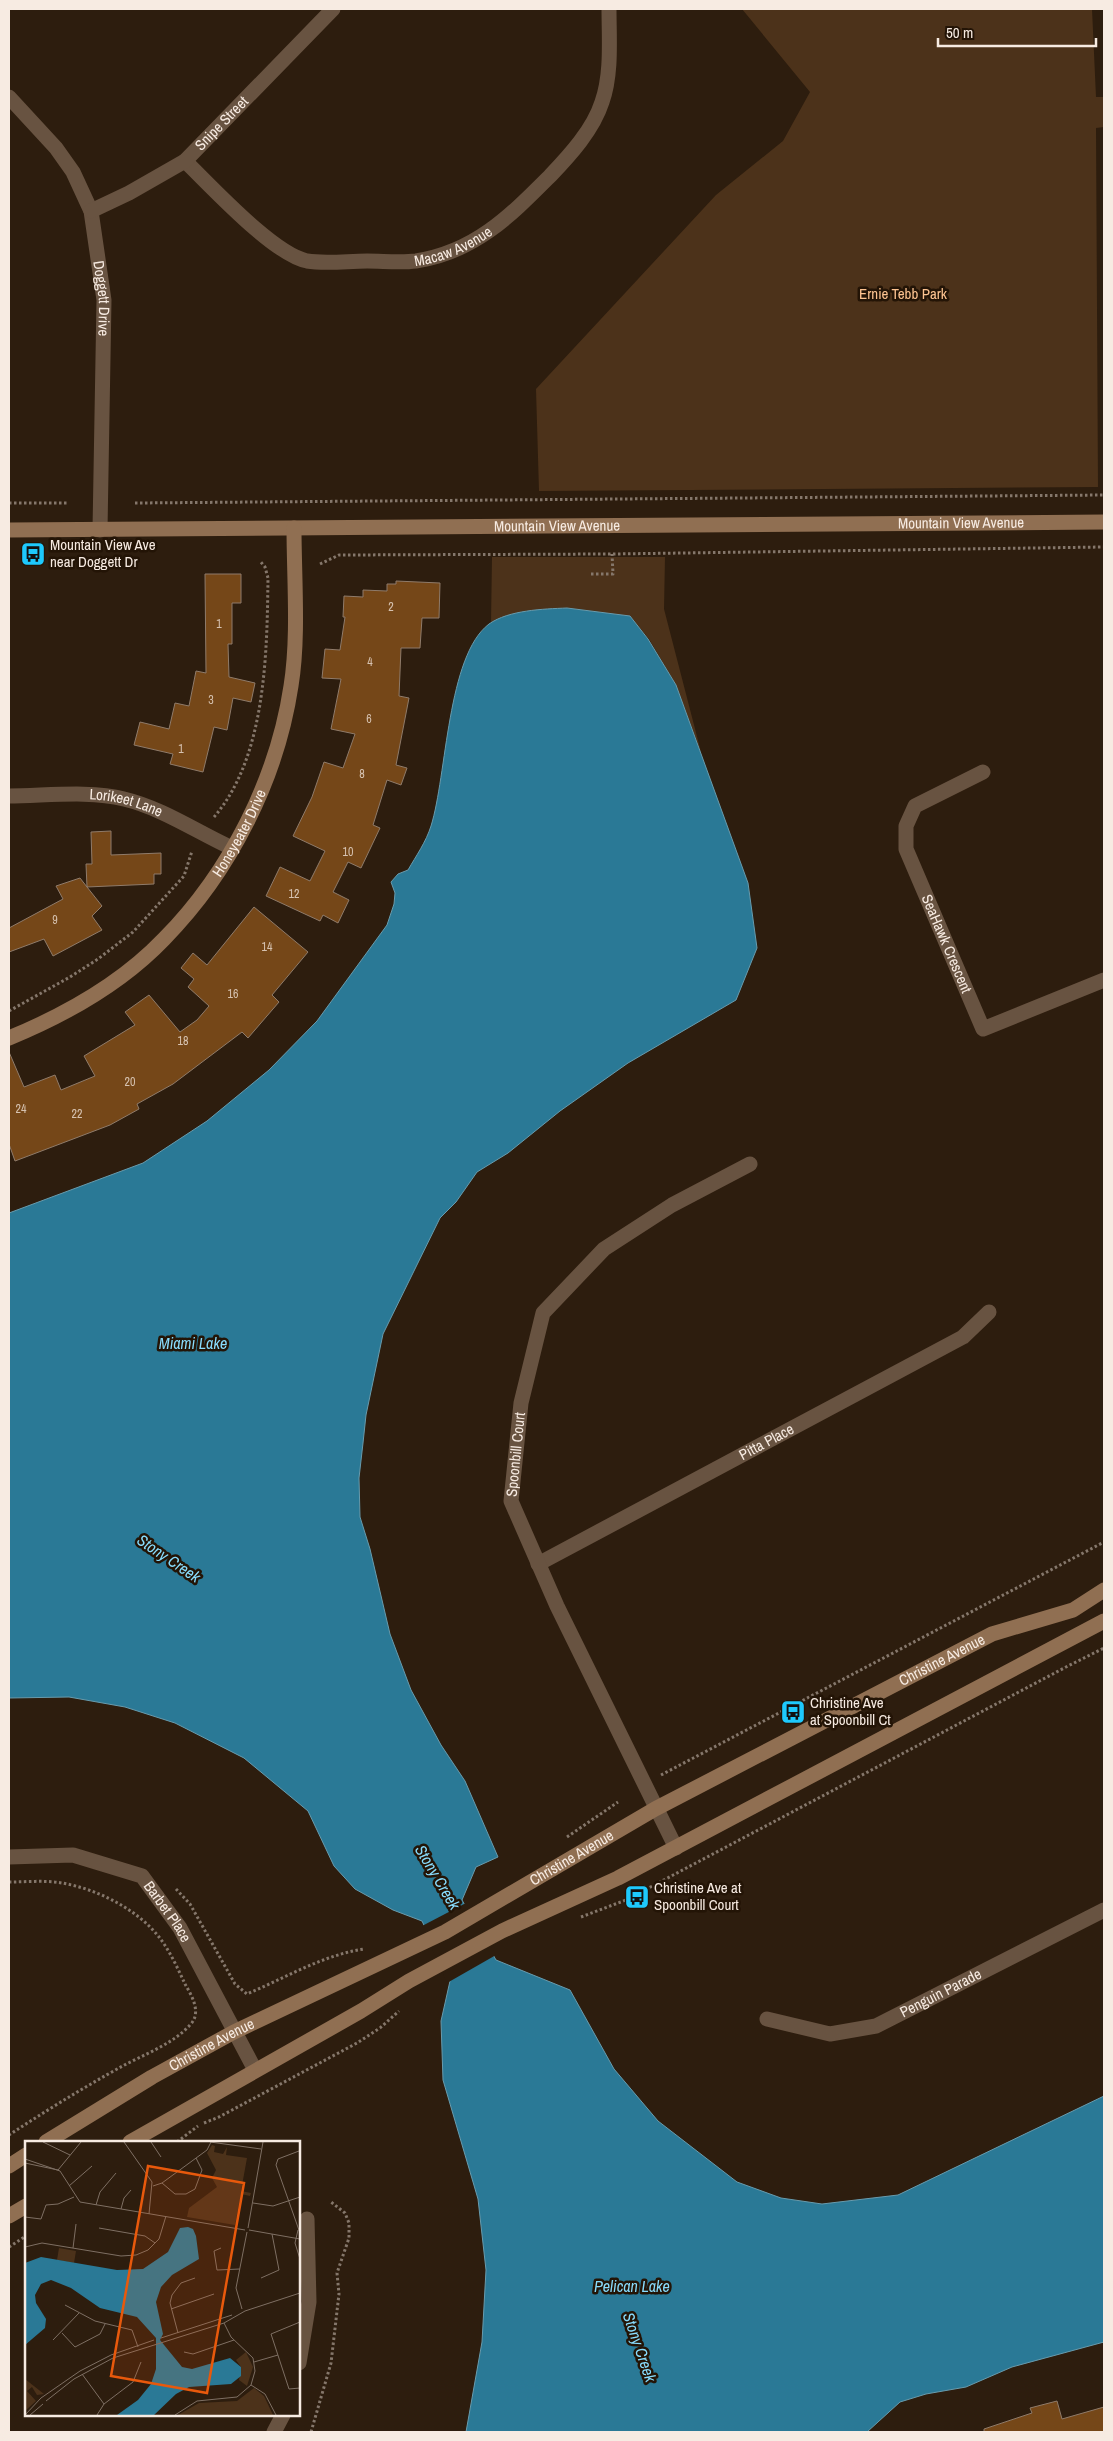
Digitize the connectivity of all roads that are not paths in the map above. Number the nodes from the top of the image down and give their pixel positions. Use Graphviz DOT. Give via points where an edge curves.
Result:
graph roads {
  1 [pos="333,9"];
  2 [pos="609,9"];
  3 [pos="9,97"];
  4 [pos="185,161"];
  5 [pos="91,211"];
  6 [pos="1104,522"];
  7 [pos="294,528"];
  8 [pos="9,530"];
  9 [pos="100,530"];
  10 [pos="983,772"];
  11 [pos="9,796"];
  12 [pos="232,848"];
  13 [pos="1104,980"];
  14 [pos="9,1038"];
  15 [pos="750,1164"];
  16 [pos="989,1312"];
  17 [pos="538,1564"];
  18 [pos="1104,1590"];
  19 [pos="1104,1622"];
  20 [pos="656,1809"];
  21 [pos="676,1848"];
  22 [pos="9,1857"];
  23 [pos="1104,1910"];
  24 [pos="767,2019"];
  25 [pos="234,2032"];
  26 [pos="255,2070"];
  27 [pos="48,2141"];
  28 [pos="132,2141"];
  29 [pos="25,2156"];
  30 [pos="9,2166"];
  31 [pos="25,2207"];
  32 [pos="9,2216"];
  33 [pos="307,2219"];
  34 [pos="300,2356"];
  35 [pos="282,2416"];
  36 [pos="274,2432"];
  1 -- 4 [label="street, Snipe Street"];
  2 -- 4 [label="street, Macaw Avenue" via="607,85 602,104 586,134 565,160 502,222 476,241 447,254 415,261 306,261 266,237"];
  3 -- 5 [label="street, Doggett Drive" via="62,156"];
  4 -- 5 [label="street, Snipe Street"];
  5 -- 9 [label="street, Doggett Drive" via="104,300"];
  6 -- 7 [label="street, Mountain View Avenue"];
  7 -- 9 [label="street, Mountain View Avenue"];
  7 -- 12 [label="street, Honeyeater Drive" via="294,659 287,712 277,751 260,794"];
  8 -- 9 [label="street, Mountain View Avenue"];
  10 -- 13 [label="street, SeaHawk Crescent" via="915,806 906,826 906,849 983,1029"];
  11 -- 12 [label="street, Lorikeet Lane" via="123,799 150,807"];
  12 -- 14 [label="street, Honeyeater Drive" via="203,894 164,940 133,967 68,1010"];
  15 -- 17 [label="street, Spoonbill Court" via="672,1205 604,1249 543,1313 521,1403 511,1502"];
  16 -- 17 [label="street, Pitta Place" via="963,1337"];
  17 -- 20 [label="street, Spoonbill Court"];
  18 -- 20 [label="street, Christine Avenue" via="1073,1610 992,1634"];
  19 -- 21 [label="street"];
  20 -- 21 [label="street, Spoonbill Court"];
  20 -- 25 [label="street, Christine Avenue" via="445,1932"];
  21 -- 26 [label="street" via="502,1931"];
  22 -- 25 [label="street, Barbet Place" via="73,1855 142,1876 180,1928"];
  23 -- 24 [label="street, Penguin Parade" via="876,2026 830,2034"];
  25 -- 26 [label="street, Barbet Place"];
  25 -- 27 [label="street, Christine Avenue" via="152,2077"];
  26 -- 28 [label="street"];
  29 -- 30 [label="street"];
  31 -- 32 [label="street"];
  33 -- 34 [label="street" via="308,2302"];
  35 -- 36 [label="street"];
}
